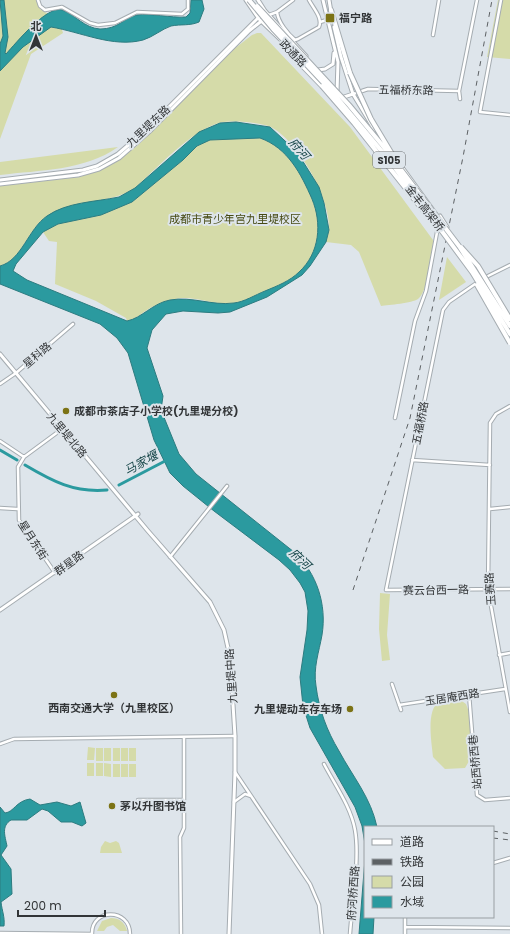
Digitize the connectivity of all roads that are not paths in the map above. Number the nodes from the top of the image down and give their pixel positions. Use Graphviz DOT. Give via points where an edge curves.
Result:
graph roads {
  1 [pos="38,0"];
  2 [pos="188,0"];
  3 [pos="246,0"];
  4 [pos="251,0"];
  5 [pos="258,0"];
  6 [pos="293,0"];
  7 [pos="309,0"];
  8 [pos="323,0"];
  9 [pos="329,0"];
  10 [pos="439,0"];
  11 [pos="476,0"];
  12 [pos="501,0"];
  13 [pos="331,10"];
  14 [pos="265,11"];
  15 [pos="277,12"];
  16 [pos="269,15"];
  17 [pos="258,17"];
  18 [pos="327,20"];
  19 [pos="262,22"];
  20 [pos="320,22"];
  21 [pos="433,35"];
  22 [pos="283,43"];
  23 [pos="333,45"];
  24 [pos="318,70"];
  25 [pos="337,91"];
  26 [pos="459,91"];
  27 [pos="353,94"];
  28 [pos="343,97"];
  29 [pos="460,99"];
  30 [pos="337,100"];
  31 [pos="510,115"];
  32 [pos="376,132"];
  33 [pos="0,180"];
  34 [pos="410,183"];
  35 [pos="0,184"];
  36 [pos="440,216"];
  37 [pos="447,227"];
  38 [pos="440,231"];
  39 [pos="451,233"];
  40 [pos="447,242"];
  41 [pos="452,245"];
  42 [pos="459,246"];
  43 [pos="510,265"];
  44 [pos="485,278"];
  45 [pos="478,283"];
  46 [pos="510,319"];
  47 [pos="73,324"];
  48 [pos="510,325"];
  49 [pos="510,336"];
  50 [pos="510,343"];
  51 [pos="0,354"];
  52 [pos="16,373"];
  53 [pos="0,384"];
  54 [pos="510,406"];
  55 [pos="395,418"];
  56 [pos="62,429"];
  57 [pos="0,441"];
  58 [pos="24,457"];
  59 [pos="412,460"];
  60 [pos="490,465"];
  61 [pos="226,487"];
  62 [pos="510,507"];
  63 [pos="0,508"];
  64 [pos="17,509"];
  65 [pos="490,509"];
  66 [pos="136,514"];
  67 [pos="170,557"];
  68 [pos="55,573"];
  69 [pos="488,589"];
  70 [pos="510,589"];
  71 [pos="386,590"];
  72 [pos="0,610"];
  73 [pos="510,653"];
  74 [pos="499,655"];
  75 [pos="392,684"];
  76 [pos="505,689"];
  77 [pos="469,694"];
  78 [pos="399,705"];
  79 [pos="401,710"];
  80 [pos="509,712"];
  81 [pos="235,736"];
  82 [pos="184,737"];
  83 [pos="0,744"];
  84 [pos="324,764"];
  85 [pos="235,772"];
  86 [pos="253,797"];
  87 [pos="510,798"];
  88 [pos="138,800"];
  89 [pos="184,800"];
  90 [pos="234,802"];
  91 [pos="510,858"];
  92 [pos="494,863"];
  93 [pos="405,918"];
  94 [pos="406,927"];
  95 [pos="510,928"];
  96 [pos="0,933"];
  97 [pos="92,934"];
  98 [pos="130,934"];
  99 [pos="181,934"];
  100 [pos="229,934"];
  101 [pos="322,934"];
  102 [pos="350,934"];
  103 [pos="406,934"];
  1 -- 2 [label="street" via="45,10 62,7 98,25 115,23 137,12 182,14 188,9"];
  3 -- 17 [label="main road, 政通路"];
  4 -- 34 [label="highway, 金丰高架桥 / S105, bridge" via="349,105"];
  4 -- 38 [label="highway, 金丰高架桥 / S105, bridge" via="274,30 356,119"];
  5 -- 14 [label="main road, 政通路"];
  6 -- 15 [label="street"];
  7 -- 20 [label="street"];
  8 -- 18 [label="main road"];
  9 -- 13 [label="main road"];
  10 -- 21 [label="street"];
  11 -- 26 [label="street"];
  12 -- 31 [label="street" via="480,112"];
  13 -- 27 [label="main road" via="341,57"];
  13 -- 34 [label="highway, bridge" via="350,73 371,119"];
  14 -- 16 [label="main road, 政通路"];
  14 -- 17 [label="main road, 九里堤东路"];
  15 -- 16 [label="street"];
  15 -- 20 [label="street" via="278,18 295,40 319,27"];
  16 -- 19 [label="main road"];
  16 -- 24 [label="main road, 政通路"];
  17 -- 19 [label="main road, 政通路"];
  17 -- 33 [label="main road, 九里堤东路" via="147,129 108,160 97,166 67,173"];
  18 -- 20 [label="street"];
  18 -- 23 [label="main road"];
  19 -- 22 [label="main road, 政通路"];
  19 -- 35 [label="main road" via="249,31 151,130 119,158 99,169 78,175"];
  22 -- 30 [label="main road, 政通路"];
  22 -- 38 [label="highway, bridge" via="354,123"];
  23 -- 24 [label="main road" via="333,64"];
  23 -- 25 [label="main road" via="338,62"];
  24 -- 25 [label="main road, 政通路"];
  25 -- 28 [label="main road, 政通路"];
  25 -- 30 [label="main road"];
  26 -- 27 [label="street, 五福桥东路" via="368,89"];
  26 -- 29 [label="street"];
  27 -- 28 [label="main road"];
  27 -- 32 [label="main road"];
  28 -- 30 [label="main road"];
  28 -- 32 [label="street"];
  30 -- 38 [label="street"];
  32 -- 36 [label="street"];
  34 -- 42 [label="highway, 金丰高架桥 / S105, bridge"];
  36 -- 37 [label="main road"];
  36 -- 38 [label="street"];
  38 -- 41 [label="highway, 金丰高架桥 / S105, bridge"];
  38 -- 55 [label="street" via="426,291 415,321"];
  39 -- 44 [label="main road"];
  40 -- 45 [label="street"];
  41 -- 49 [label="highway, 金丰高架桥 / S105, bridge" via="489,298"];
  41 -- 50 [label="highway, bridge"];
  42 -- 46 [label="highway, bridge" via="466,250 478,266"];
  42 -- 48 [label="highway, 金丰高架桥 / S105, bridge"];
  43 -- 44 [label="street, 五福桥路"];
  44 -- 45 [label="street, 五福桥路"];
  44 -- 48 [label="main road"];
  45 -- 49 [label="main road"];
  45 -- 59 [label="street, 五福桥路" via="449,302 443,310"];
  47 -- 52 [label="street, 星科路"];
  51 -- 52 [label="main road, 九里堤北路"];
  52 -- 53 [label="street, 星科路"];
  52 -- 56 [label="main road, 九里堤北路"];
  54 -- 60 [label="street, 玉赛路" via="491,419"];
  56 -- 58 [label="street"];
  56 -- 66 [label="main road, 九里堤北路"];
  57 -- 58 [label="street"];
  58 -- 64 [label="street, 星月东街" via="18,468"];
  59 -- 60 [label="street"];
  59 -- 71 [label="street, 五福桥路"];
  60 -- 65 [label="street, 玉赛路"];
  61 -- 67 [label="street"];
  62 -- 65 [label="street"];
  63 -- 64 [label="street"];
  64 -- 68 [label="street, 星月东街" via="19,520"];
  65 -- 69 [label="street, 玉赛路"];
  66 -- 67 [label="main road, 九里堤中路"];
  66 -- 68 [label="main road, 群星路"];
  67 -- 81 [label="main road, 九里堤中路" via="210,602 224,630 230,657"];
  68 -- 72 [label="main road, 群星路"];
  69 -- 70 [label="street, 赛云台西一路"];
  69 -- 71 [label="street, 赛云台西一路"];
  69 -- 74 [label="street, 玉赛路"];
  73 -- 74 [label="street"];
  74 -- 76 [label="street, 玉赛路"];
  75 -- 78 [label="street"];
  76 -- 77 [label="street, 玉居庵西路"];
  76 -- 80 [label="street, 玉赛路"];
  77 -- 78 [label="street, 玉居庵西路"];
  77 -- 87 [label="street, 站西桥西巷" via="477,795 485,800"];
  78 -- 79 [label="street"];
  81 -- 82 [label="street"];
  81 -- 85 [label="main road, 九里堤中路"];
  82 -- 83 [label="street" via="14,739"];
  82 -- 89 [label="street"];
  84 -- 102 [label="street, 府河桥西路" via="348,810 355,830"];
  85 -- 86 [label="street"];
  85 -- 90 [label="main road, 九里堤中路"];
  86 -- 90 [label="street" via="245,794"];
  86 -- 101 [label="street" via="310,884 319,905"];
  88 -- 89 [label="street"];
  89 -- 99 [label="street" via="184,828 180,837"];
  90 -- 100 [label="main road, 九里堤中路"];
  91 -- 92 [label="street"];
  93 -- 94 [label="street"];
  94 -- 95 [label="street"];
  94 -- 103 [label="street"];
  96 -- 97 [label="street"];
  97 -- 98 [label="street" via="98,919 110,914 120,916 126,921"];
}
